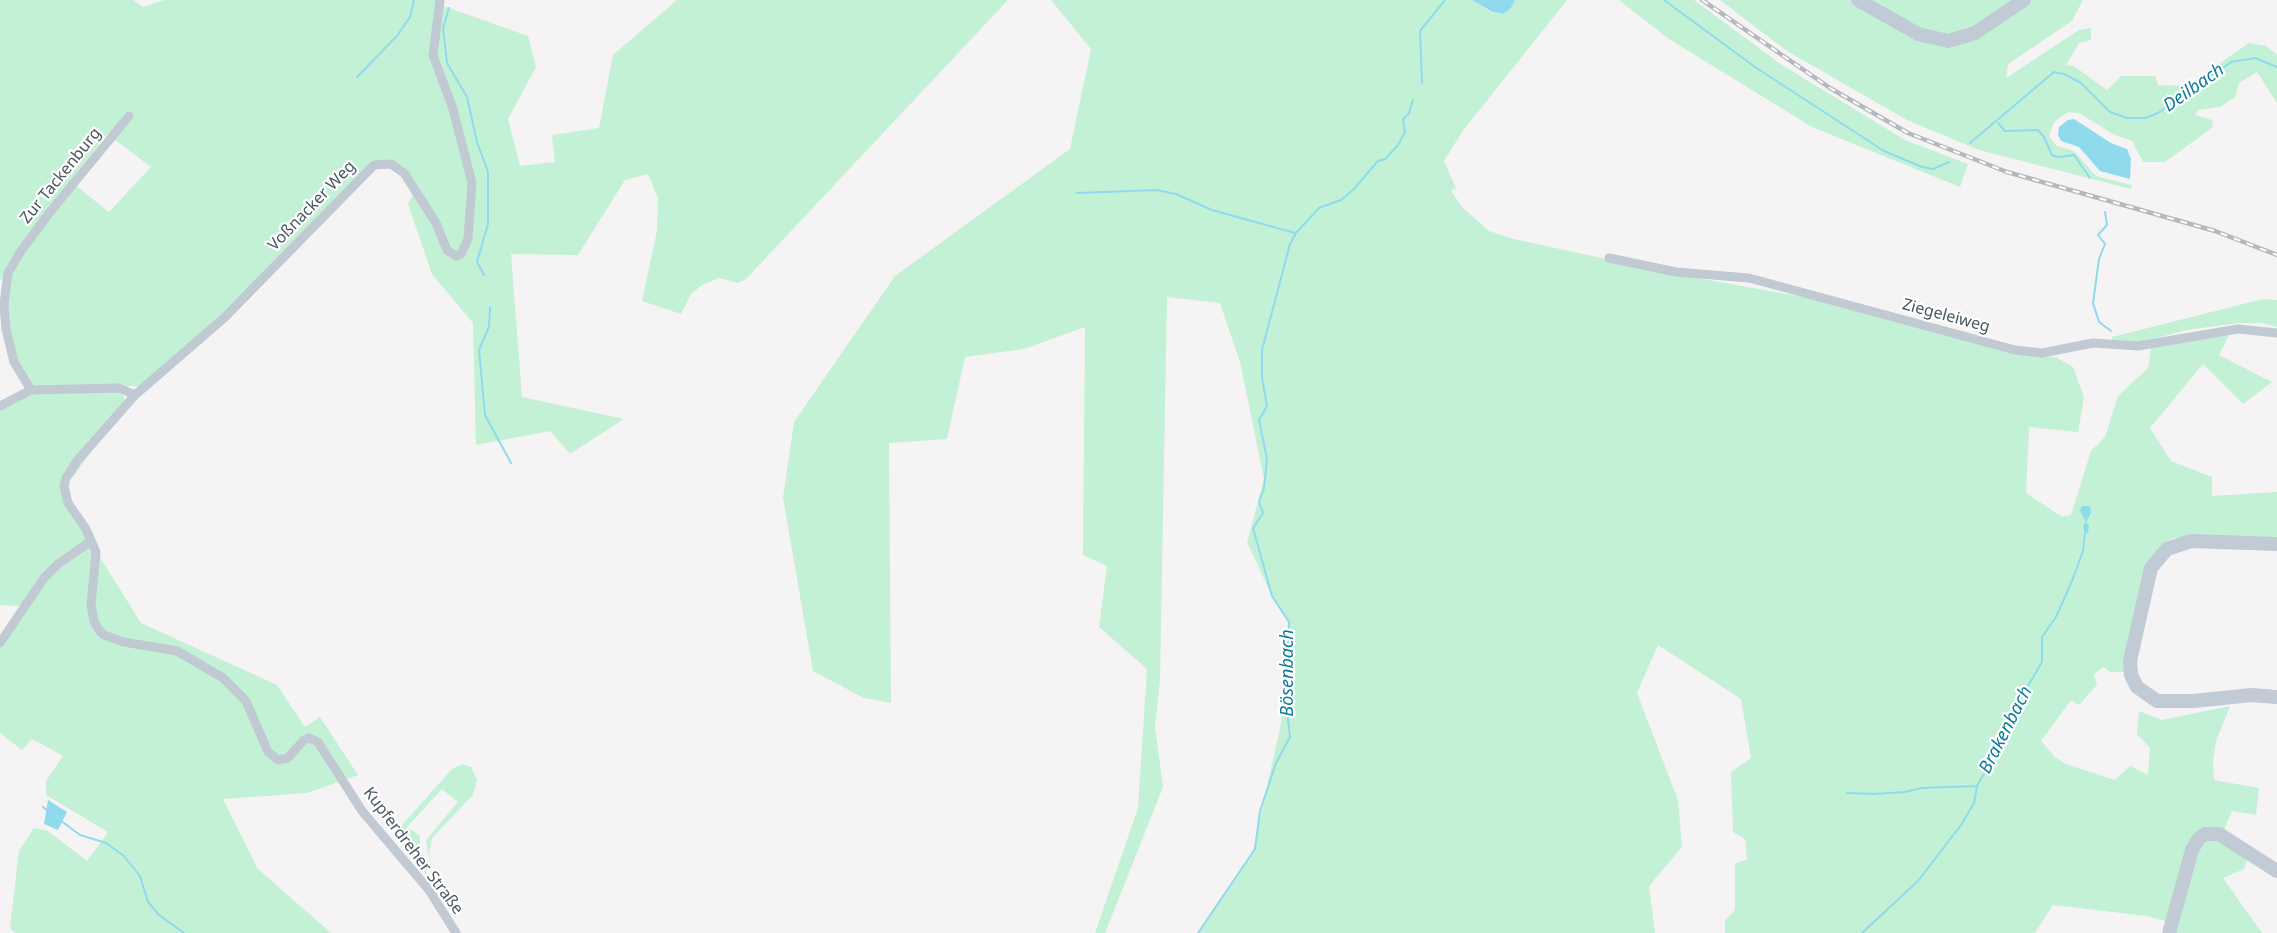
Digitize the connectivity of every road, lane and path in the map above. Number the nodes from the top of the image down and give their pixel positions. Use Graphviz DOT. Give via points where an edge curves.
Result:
graph roads {
  1 [pos="440,0"];
  2 [pos="1858,0"];
  3 [pos="2024,0"];
  4 [pos="129,116"];
  5 [pos="1609,258"];
  6 [pos="2277,333"];
  7 [pos="31,390"];
  8 [pos="135,395"];
  9 [pos="0,406"];
  10 [pos="91,541"];
  11 [pos="2277,544"];
  12 [pos="0,643"];
  13 [pos="2277,697"];
  14 [pos="2277,871"];
  15 [pos="456,933"];
  16 [pos="2169,933"];
  1 -- 8 [label="street, Voßnacker Weg" via="433,55 453,109 472,183 468,239 461,254 456,256 447,250 436,223 404,173 391,164 374,165 224,318"];
  2 -- 3 [label="street" via="1918,34 1948,41 1975,33"];
  4 -- 7 [label="street, Zur Tackenburg" via="45,219 8,273 6,329 14,362"];
  5 -- 6 [label="street, Ziegeleiweg" via="1676,272 1766,282 2024,351 2047,353 2093,343 2138,346 2238,329"];
  7 -- 8 [label="street" via="119,388"];
  7 -- 9 [label="street"];
  8 -- 10 [label="street, Kupferdreher Straße" via="66,478 65,495"];
  10 -- 12 [label="street" via="44,578"];
  10 -- 15 [label="street, Kupferdreher Straße" via="97,557 91,614 99,630 124,642 177,651 223,678 246,701 268,752 278,760 288,758 304,740 318,742 362,812 429,890"];
  11 -- 13 [label="street" via="2192,541 2166,549 2151,568 2130,661 2137,687 2157,701"];
  14 -- 16 [label="street" via="2219,834 2205,834 2192,850"];
}
